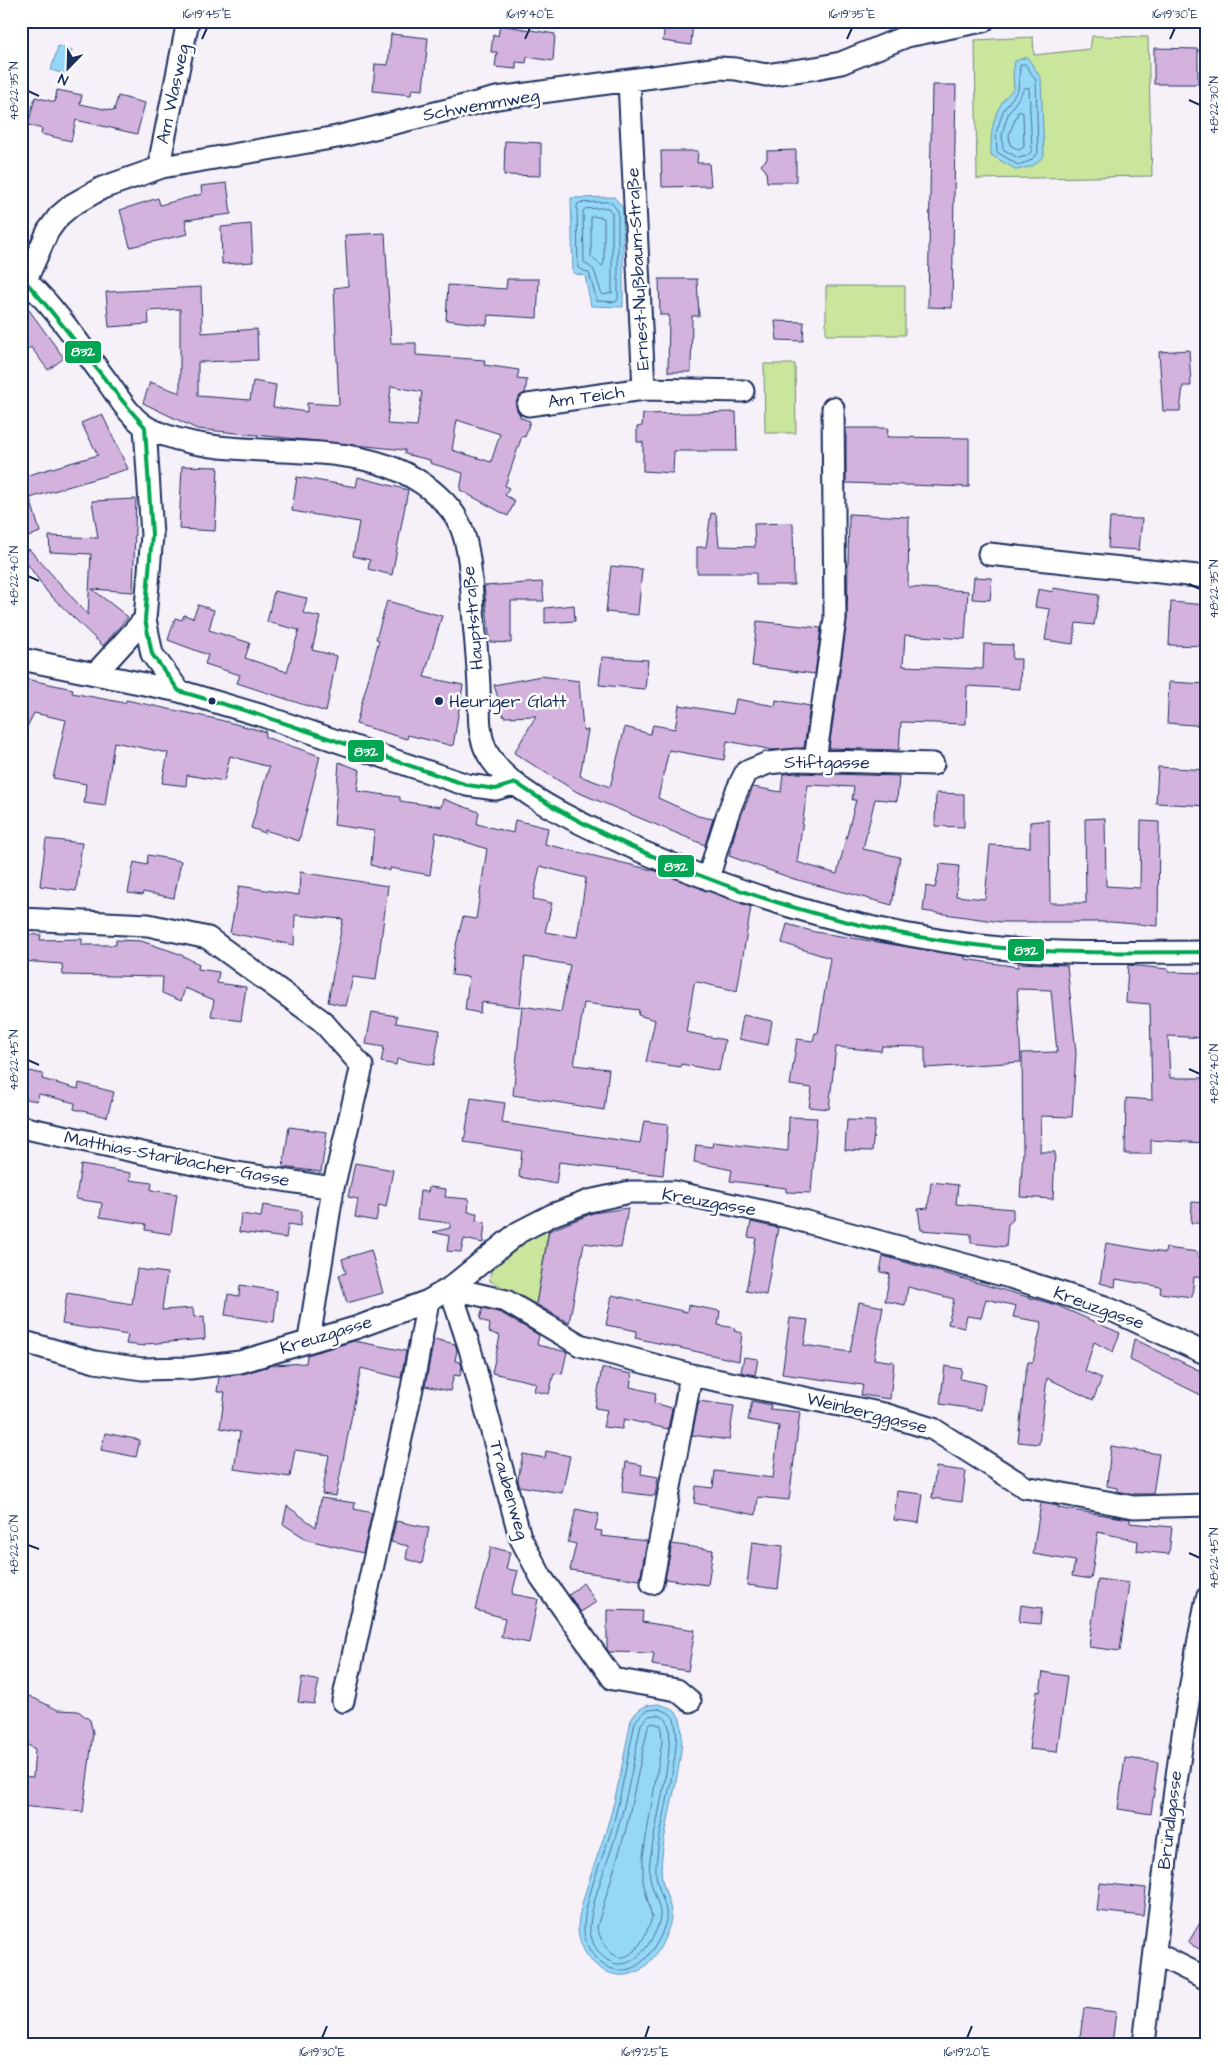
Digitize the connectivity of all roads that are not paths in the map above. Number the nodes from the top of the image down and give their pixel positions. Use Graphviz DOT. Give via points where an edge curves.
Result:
graph roads {
  1 [pos="188,21"];
  2 [pos="983,21"];
  3 [pos="629,81"];
  4 [pos="162,167"];
  5 [pos="24,279"];
  6 [pos="644,389"];
  7 [pos="743,391"];
  8 [pos="528,405"];
  9 [pos="833,408"];
  10 [pos="145,427"];
  11 [pos="989,554"];
  12 [pos="1207,577"];
  13 [pos="145,619"];
  14 [pos="21,659"];
  15 [pos="96,673"];
  16 [pos="179,691"];
  17 [pos="815,760"];
  18 [pos="933,764"];
  19 [pos="516,783"];
  20 [pos="708,879"];
  21 [pos="21,919"];
  22 [pos="1207,952"];
  23 [pos="21,1127"];
  24 [pos="333,1188"];
  25 [pos="450,1288"];
  26 [pos="428,1301"];
  27 [pos="309,1340"];
  28 [pos="21,1341"];
  29 [pos="1207,1354"];
  30 [pos="691,1375"];
  31 [pos="1207,1505"];
  32 [pos="652,1583"];
  33 [pos="1207,1598"];
  34 [pos="343,1701"];
  35 [pos="690,1702"];
  36 [pos="1155,1953"];
  37 [pos="1207,1979"];
  38 [pos="1144,2044"];
  1 -- 4 [label="street, Am Wasweg" via="160,155"];
  2 -- 3 [label="street, Schwemmweg" via="907,36 841,63 816,68 766,75 719,68"];
  3 -- 4 [label="street, Schwemmweg" via="487,99 337,137"];
  3 -- 6 [label="street, Ernest-Nußbaum-Straße"];
  4 -- 5 [label="street, Schwemmweg" via="102,188 66,211 48,231"];
  5 -- 10 [label="street, Hauptstraße"];
  6 -- 7 [label="street, Ernest-Nußbaum-Straße"];
  6 -- 8 [label="street, Am Teich"];
  9 -- 17 [label="street" via="835,619"];
  10 -- 13 [label="street" via="152,535"];
  10 -- 19 [label="street, Hauptstraße" via="193,443 328,454 364,461 410,476 442,499 455,514 467,546 480,731 491,759"];
  11 -- 12 [label="street"];
  13 -- 15 [label="street"];
  13 -- 16 [label="street" via="152,654"];
  14 -- 15 [label="street"];
  15 -- 16 [label="street"];
  16 -- 19 [label="street" via="467,785 496,789"];
  17 -- 18 [label="street, Stiftgasse"];
  17 -- 20 [label="street, Stiftgasse" via="768,762 746,772 728,810"];
  19 -- 20 [label="street, Hauptstraße" via="577,822"];
  20 -- 22 [label="street, Hauptstraße" via="816,916 947,942 1063,952"];
  21 -- 24 [label="street" via="148,925 208,938 322,1021 362,1066"];
  23 -- 24 [label="street, Matthias-Staribacher-Gasse" via="231,1172"];
  24 -- 27 [label="street"];
  25 -- 26 [label="street, Kreuzgasse"];
  25 -- 29 [label="street, Kreuzgasse" via="520,1232 552,1215 589,1201 630,1192 674,1192 788,1217 1010,1277 1105,1307"];
  25 -- 30 [label="street, Weinberggasse" via="506,1301 580,1345"];
  25 -- 35 [label="street, Traubenweg" via="470,1349 520,1537 541,1576 613,1679 677,1690"];
  26 -- 27 [label="street, Kreuzgasse" via="358,1327"];
  26 -- 34 [label="street"];
  27 -- 28 [label="street, Kreuzgasse" via="240,1362 190,1368 94,1362"];
  30 -- 31 [label="street, Weinberggasse" via="884,1414 933,1428 1026,1487 1134,1507"];
  30 -- 32 [label="street"];
  33 -- 36 [label="street, Bründlgasse" via="1179,1753"];
  36 -- 37 [label="street"];
  36 -- 38 [label="street, Bründlgasse"];
}
